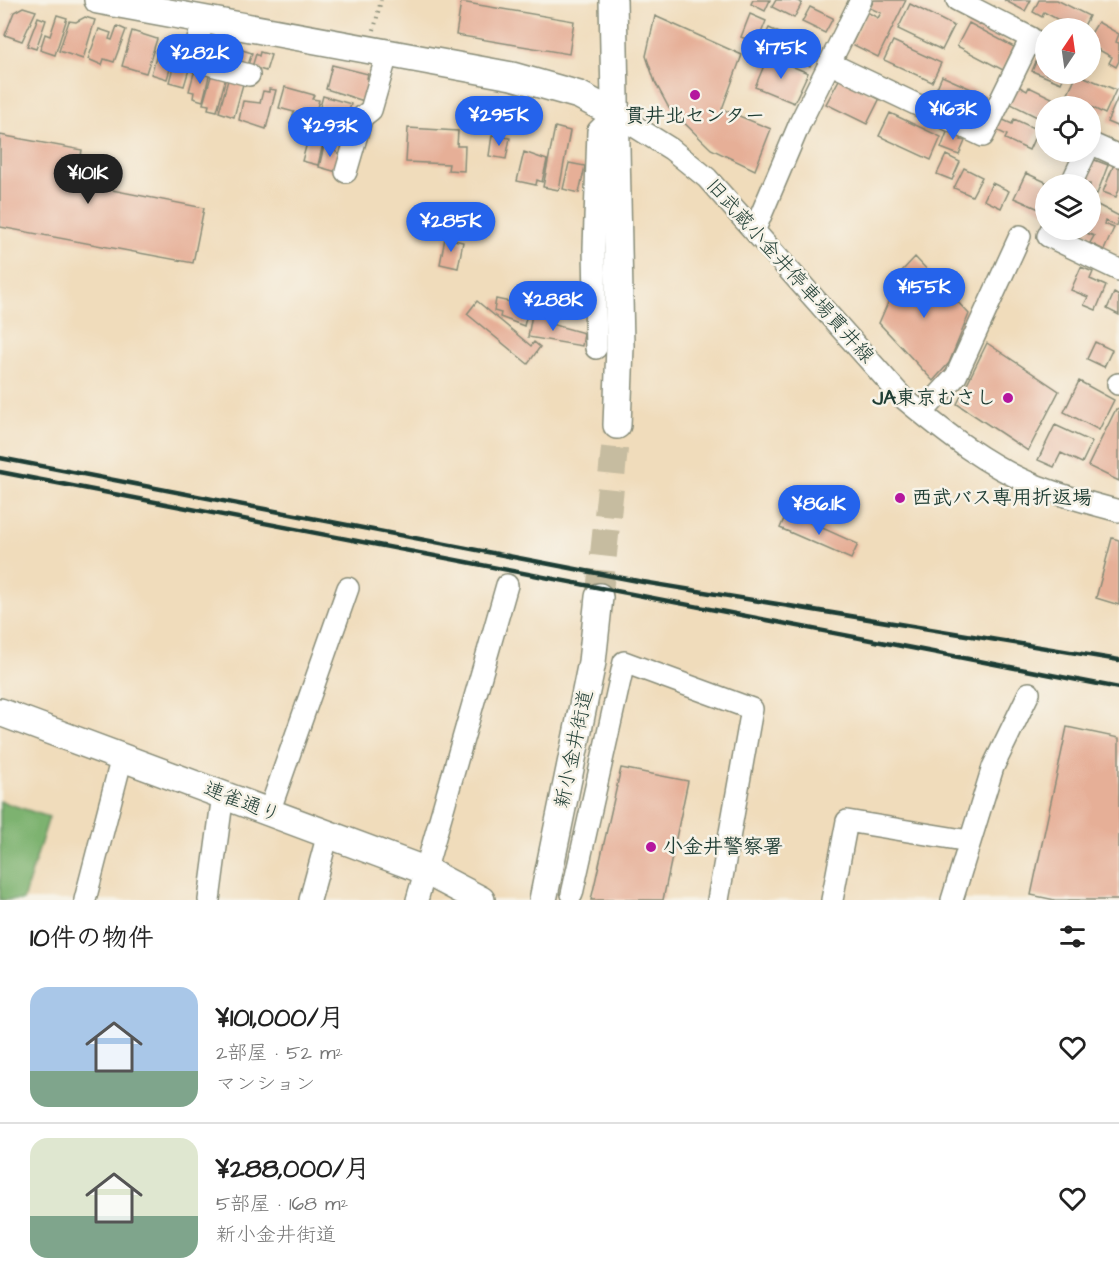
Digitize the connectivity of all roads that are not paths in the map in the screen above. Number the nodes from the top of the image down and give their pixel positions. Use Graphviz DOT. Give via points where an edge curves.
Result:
graph roads {
  1 [pos="98,0"];
  2 [pos="613,0"];
  3 [pos="861,0"];
  4 [pos="957,0"];
  5 [pos="203,20"];
  6 [pos="379,50"];
  7 [pos="829,63"];
  8 [pos="249,75"];
  9 [pos="615,114"];
  10 [pos="1101,148"];
  11 [pos="1119,156"];
  12 [pos="346,172"];
  13 [pos="755,230"];
  14 [pos="1020,236"];
  15 [pos="1056,240"];
  16 [pos="1119,270"];
  17 [pos="596,348"];
  18 [pos="922,413"];
  19 [pos="617,425"];
  20 [pos="1118,507"];
  21 [pos="507,585"];
  22 [pos="348,588"];
  23 [pos="599,597"];
  24 [pos="1029,693"];
  25 [pos="0,712"];
  26 [pos="122,757"];
  27 [pos="223,794"];
  28 [pos="269,812"];
  29 [pos="328,834"];
  30 [pos="969,841"];
  31 [pos="424,870"];
  32 [pos="573,894"];
  33 [pos="85,900"];
  34 [pos="209,900"];
  35 [pos="310,900"];
  36 [pos="417,900"];
  37 [pos="480,900"];
  38 [pos="543,900"];
  39 [pos="718,900"];
  40 [pos="832,900"];
  41 [pos="952,900"];
  1 -- 5 [label="main road"];
  2 -- 9 [label="main road"];
  3 -- 7 [label="street"];
  4 -- 7 [label="street" via="1031,38 983,136"];
  5 -- 6 [label="main road"];
  5 -- 8 [label="street" via="193,60"];
  6 -- 9 [label="main road" via="512,76 579,95"];
  6 -- 12 [label="street" via="371,110 362,117"];
  7 -- 13 [label="street"];
  9 -- 13 [label="street, 旧武蔵小金井停車場貫井線" via="688,162"];
  9 -- 17 [label="street" via="598,131"];
  9 -- 19 [label="main road" via="620,346"];
  10 -- 11 [label="street"];
  13 -- 18 [label="street, 旧武蔵小金井停車場貫井線" via="902,397"];
  14 -- 18 [label="street" via="956,376"];
  15 -- 16 [label="street"];
  18 -- 20 [label="street, 旧武蔵小金井停車場貫井線" via="987,460 1039,487"];
  21 -- 31 [label="street"];
  22 -- 28 [label="street"];
  23 -- 38 [label="main road, 新小金井街道" via="592,662"];
  24 -- 30 [label="street" via="993,767"];
  25 -- 26 [label="main road, 連雀通り"];
  26 -- 27 [label="main road, 連雀通り"];
  26 -- 33 [label="street"];
  27 -- 28 [label="main road, 連雀通り"];
  27 -- 34 [label="street"];
  28 -- 29 [label="main road, 連雀通り"];
  29 -- 31 [label="main road, 連雀通り"];
  29 -- 35 [label="street"];
  30 -- 40 [label="street" via="847,821"];
  30 -- 41 [label="street"];
  31 -- 36 [label="street"];
  31 -- 37 [label="main road, 連雀通り"];
  32 -- 39 [label="street" via="624,662 752,709"];
}
